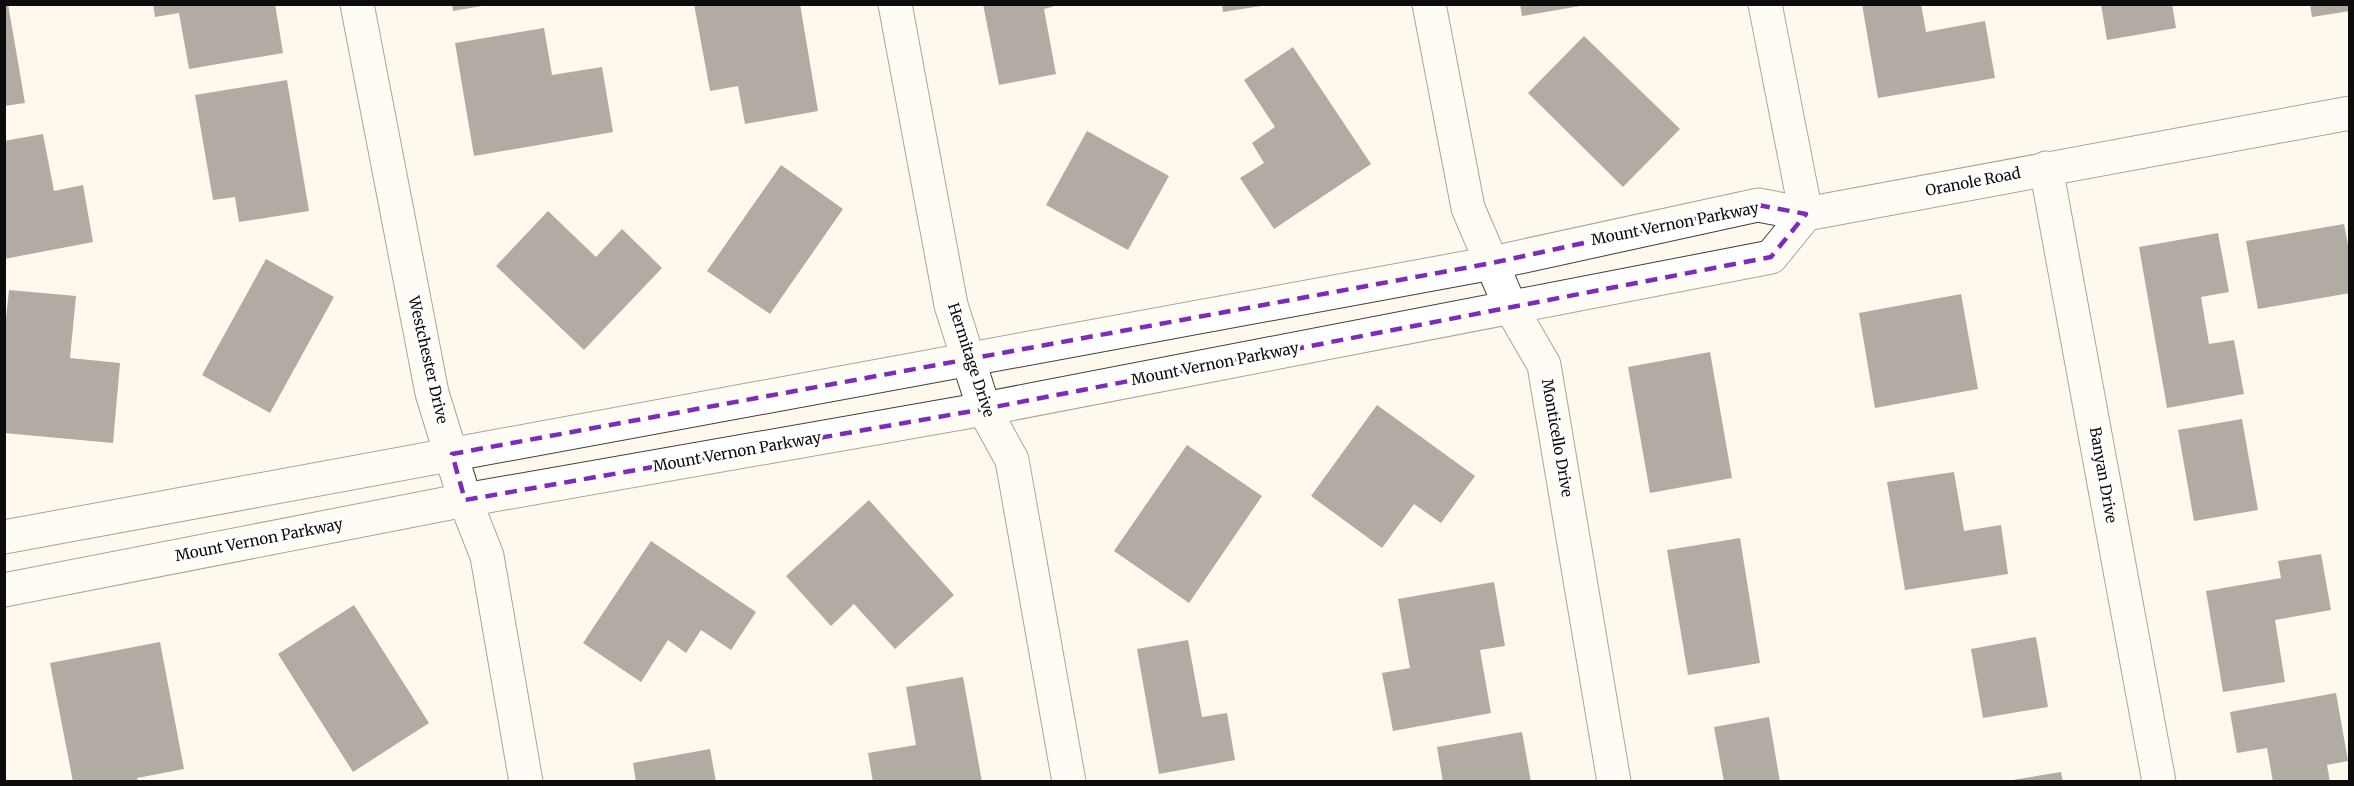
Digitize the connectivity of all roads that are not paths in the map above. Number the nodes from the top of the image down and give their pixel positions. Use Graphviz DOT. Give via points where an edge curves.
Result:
graph roads {
  1 [pos="357,4"];
  2 [pos="895,4"];
  3 [pos="1429,4"];
  4 [pos="1765,4"];
  5 [pos="2349,113"];
  6 [pos="2046,168"];
  7 [pos="1806,214"];
  8 [pos="1492,263"];
  9 [pos="1510,306"];
  10 [pos="968,359"];
  11 [pos="984,409"];
  12 [pos="452,454"];
  13 [pos="465,500"];
  14 [pos="4,537"];
  15 [pos="4,591"];
  16 [pos="526,782"];
  17 [pos="1070,782"];
  18 [pos="1614,782"];
  19 [pos="2159,782"];
  1 -- 12 [label="street, Westchester Drive" via="432,393"];
  2 -- 10 [label="street, Hermitage Drive" via="951,304"];
  3 -- 8 [label="street, Monticello Drive" via="1468,208"];
  4 -- 7 [label="street"];
  5 -- 6 [label="street, Oranole Road"];
  6 -- 7 [label="street, Oranole Road"];
  6 -- 19 [label="street, Banyan Drive"];
  7 -- 8 [label="street, Mount Vernon Parkway" via="1758,204"];
  7 -- 9 [label="street, Mount Vernon Parkway" via="1771,257"];
  8 -- 9 [label="street, Monticello Drive"];
  8 -- 10 [label="street, Mount Vernon Parkway"];
  9 -- 11 [label="street, Mount Vernon Parkway"];
  9 -- 18 [label="street, Monticello Drive" via="1544,365"];
  10 -- 11 [label="street, Hermitage Drive"];
  10 -- 12 [label="street, Mount Vernon Parkway"];
  11 -- 13 [label="street, Mount Vernon Parkway"];
  11 -- 17 [label="street, Hermitage Drive" via="1012,460"];
  12 -- 13 [label="street, Westchester Drive"];
  12 -- 14 [label="street, Mount Vernon Parkway"];
  13 -- 15 [label="street, Mount Vernon Parkway"];
  13 -- 16 [label="street, Westchester Drive" via="487,556"];
}
